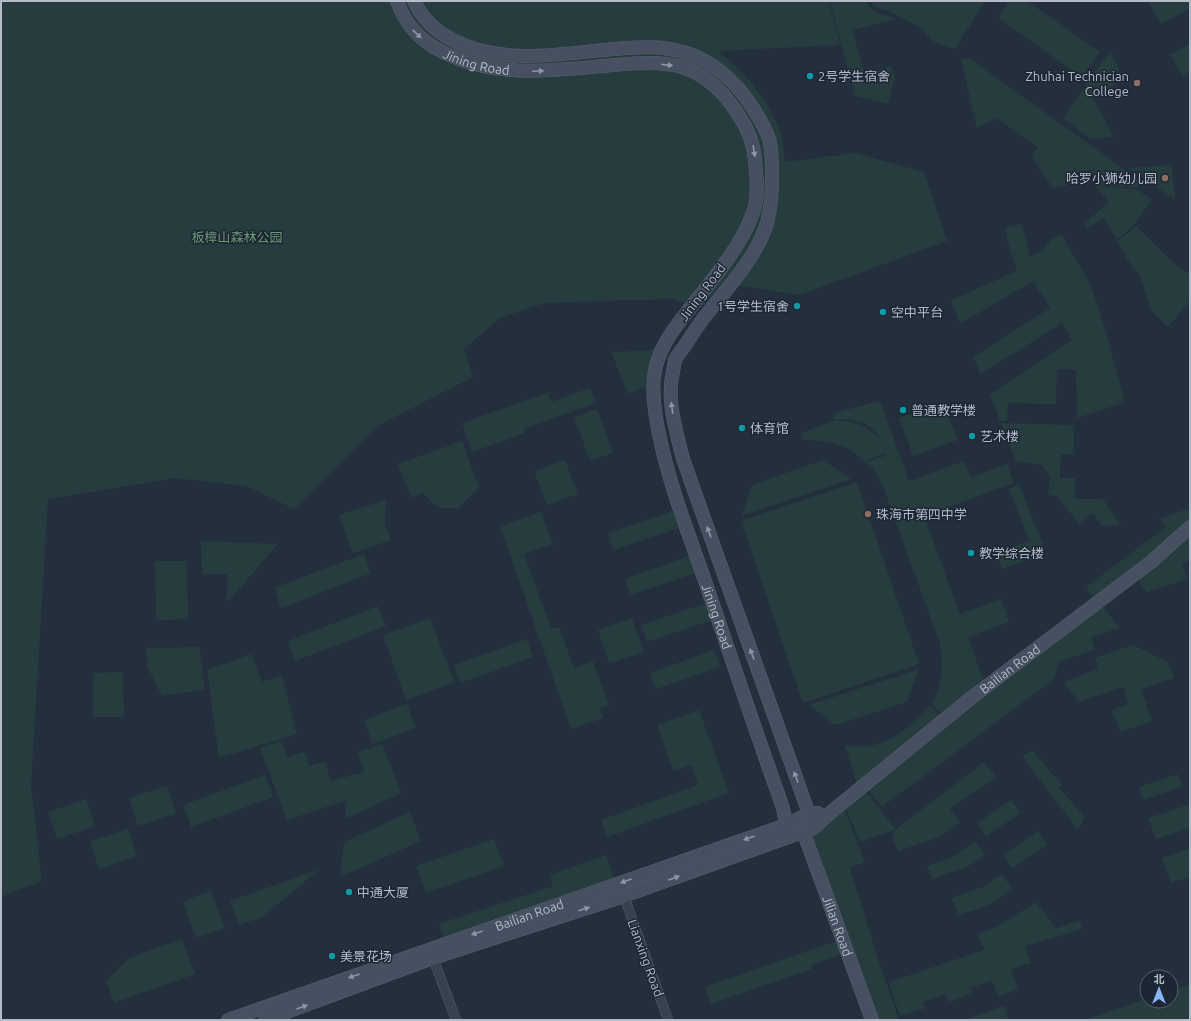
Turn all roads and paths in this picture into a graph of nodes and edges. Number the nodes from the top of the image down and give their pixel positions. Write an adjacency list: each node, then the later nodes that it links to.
1 (397, 1): 6 (main road, Jining Road, one-way to 6)
2 (414, 1): 4 (main road, Jining Road, one-way to 2)
3 (1190, 527): 5 (main road, Bailian Road)
4 (810, 813): 5 (main road, Bailian Road); 6 (main road, Bailian Road); 7 (main road)
5 (830, 813): 7 (main road, Bailian Road)
6 (786, 825): 7 (main road); 10 (main road, Bailian Road, one-way to 10)
7 (809, 829): 8 (main road, Bailian Road, one-way to 7); 14 (main road, Jilian Road)
8 (624, 896): 9 (main road, Bailian Road, one-way to 8); 13 (street, Lianxing Road)
9 (434, 958): 11 (main road, Bailian Road, one-way to 9); 12 (street)
10 (228, 1020)
11 (265, 1020)
12 (456, 1020)
13 (668, 1020)
14 (872, 1020)

